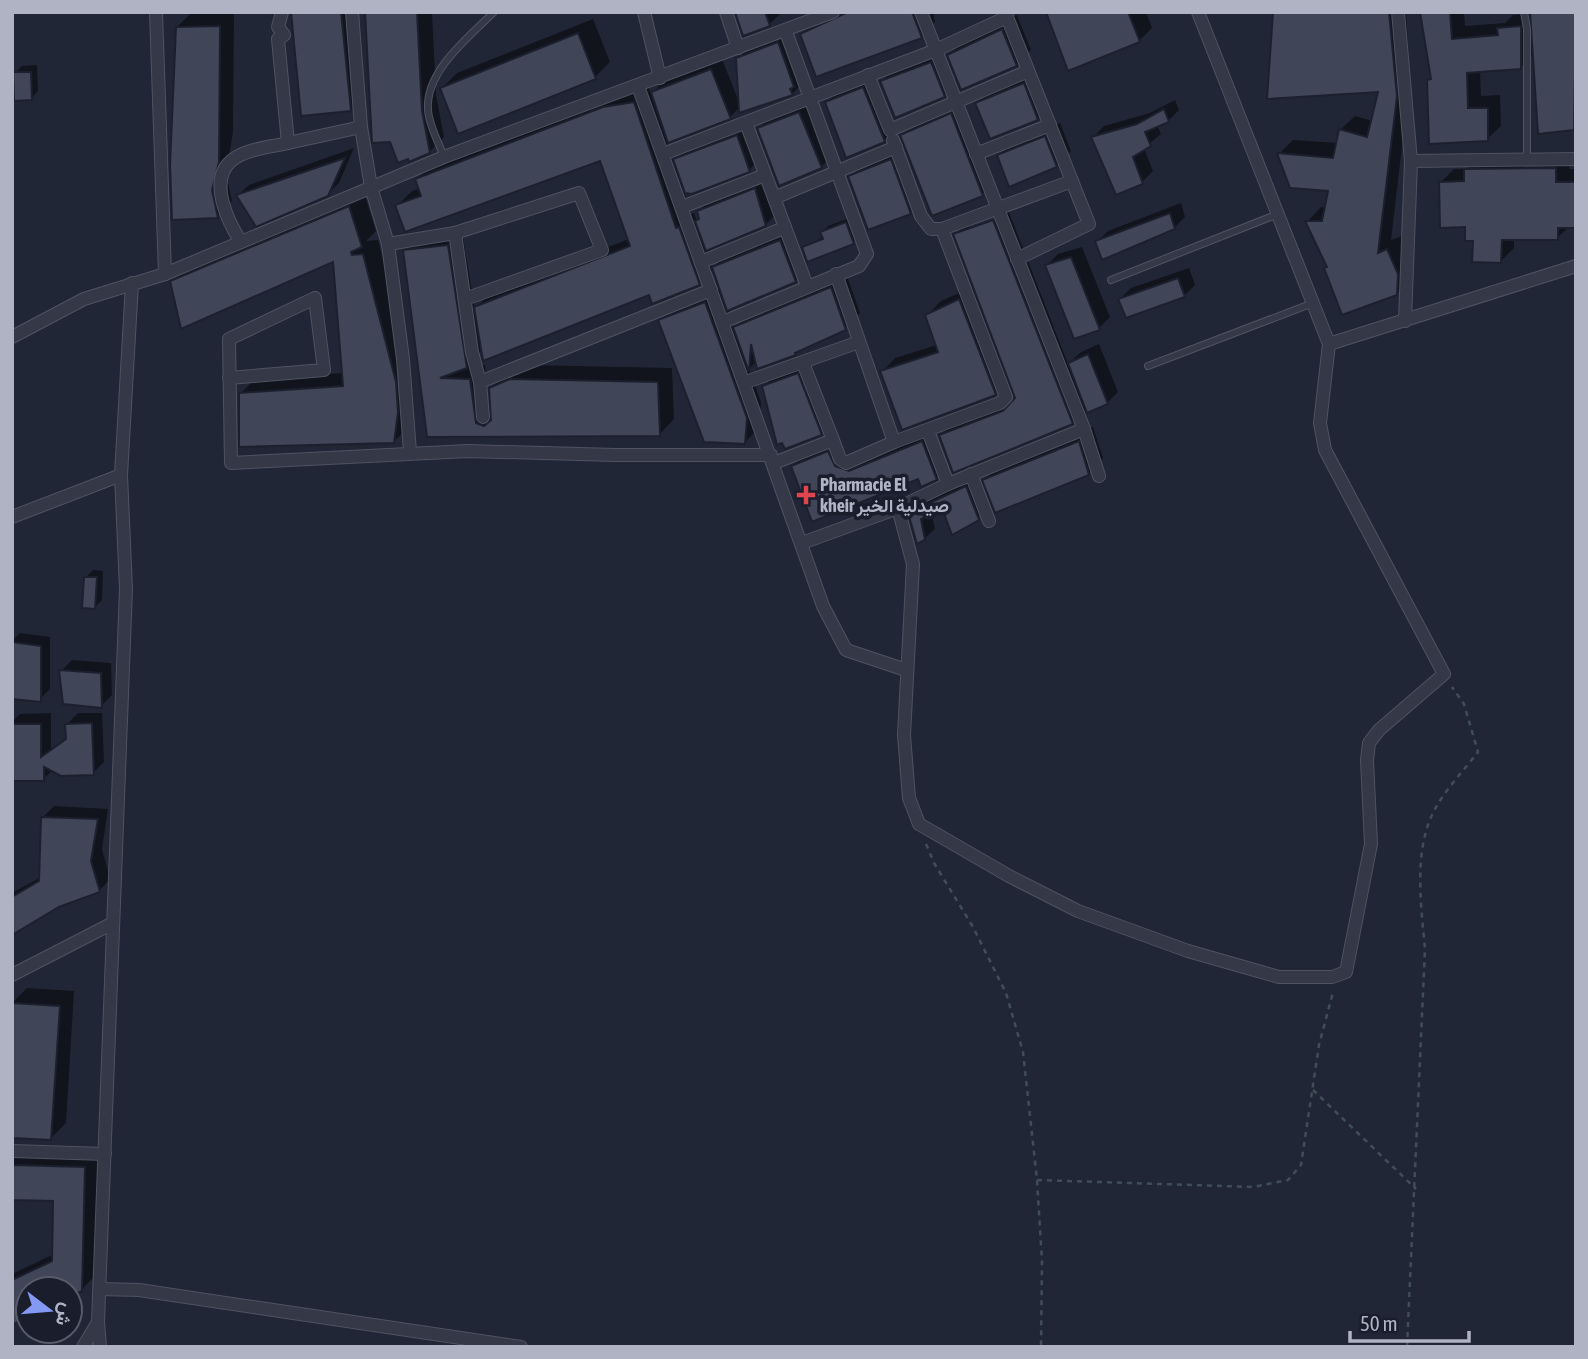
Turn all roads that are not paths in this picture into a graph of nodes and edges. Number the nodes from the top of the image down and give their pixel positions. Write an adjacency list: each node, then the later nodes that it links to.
1 (156, 12): 50 (street)
2 (282, 12): 26 (street)
3 (352, 12): 24 (street)
4 (494, 12): 30 (lane)
5 (644, 12): 18 (street)
6 (726, 12): 14 (street)
7 (920, 12): 15 (street)
8 (1198, 12): 41 (street)
9 (1398, 12): 33 (street)
10 (1524, 12): 32 (lane)
11 (829, 13): 13 (street)
12 (1006, 15): 15 (street); 16 (street)
13 (786, 32): 14 (street); 20 (street)
14 (738, 48): 18 (street)
15 (936, 50): 17 (street); 21 (street)
16 (1026, 72): 21 (street); 23 (street)
17 (868, 75): 20 (street); 25 (street)
18 (660, 78): 19 (street)
19 (638, 86): 28 (street); 30 (street)
20 (810, 97): 22 (street); 34 (street)
21 (956, 103): 25 (street); 29 (street)
22 (746, 122): 28 (street); 35 (street)
23 (1050, 125): 29 (street); 36 (street)
24 (361, 127): 26 (street); 37 (street)
25 (890, 130): 27 (street)
26 (288, 143): 45 (street)
27 (895, 147): 34 (street); 43 (street)
28 (663, 154): 39 (street)
29 (976, 154): 40 (street)
30 (444, 157): 37 (street)
31 (1576, 159): 32 (street)
32 (1527, 160): 33 (street)
33 (1410, 161): 58 (street)
34 (837, 171): 38 (street); 51 (street)
35 (765, 175): 38 (street); 39 (street)
36 (1072, 181): 40 (street); 47 (street)
37 (372, 187): 45 (street); 46 (street)
38 (774, 198): 42 (street)
39 (681, 207): 48 (street)
40 (997, 209): 43 (street); 47 (street)
41 (1278, 214): 52 (lane); 57 (street)
42 (784, 228): 48 (street); 54 (street)
43 (942, 229): 70 (street)
44 (456, 233): 46 (street); 56 (street); 56 (street)
45 (241, 242): 50 (street)
46 (388, 244): 73 (street)
47 (1017, 259): 69 (street)
48 (701, 262): 55 (street)
49 (1576, 266): 58 (street)
50 (164, 274): 53 (street)
51 (836, 274): 54 (street); 61 (street)
52 (1111, 280)
53 (132, 284): 60 (street); 76 (street)
54 (807, 286): 59 (street)
55 (711, 290): 59 (street); 66 (street)
56 (465, 299): 66 (street)
57 (1313, 303): 62 (street); 64 (lane)
58 (1405, 321): 62 (street)
59 (723, 322): 67 (street)
60 (12, 337)
61 (859, 342): 63 (street); 72 (street)
62 (1329, 344): 83 (street)
63 (803, 363): 67 (street); 71 (street)
64 (1148, 366)
65 (229, 378): 65 (street); 73 (street)
66 (480, 382): 68 (street)
67 (746, 382): 74 (street)
68 (483, 417)
69 (1084, 429): 75 (street); 77 (street)
70 (928, 431): 72 (street); 78 (street)
71 (833, 440): 72 (street); 74 (street)
72 (894, 442)
73 (410, 452): 74 (street)
74 (773, 459): 82 (street)
75 (971, 474): 78 (street); 81 (street)
76 (121, 475): 80 (street); 84 (street)
77 (1099, 476)
78 (948, 484): 79 (street)
79 (898, 508): 82 (street); 83 (street)
80 (12, 517)
81 (989, 521)
82 (802, 543): 83 (street)
83 (906, 670)
84 (113, 923): 85 (street); 87 (street)
85 (12, 975)
86 (12, 1151): 87 (street)
87 (105, 1154): 88 (street)
88 (100, 1289): 89 (street); 92 (street)
89 (98, 1322): 90 (street); 91 (street)
90 (83, 1347)
91 (100, 1347)
92 (521, 1347)

